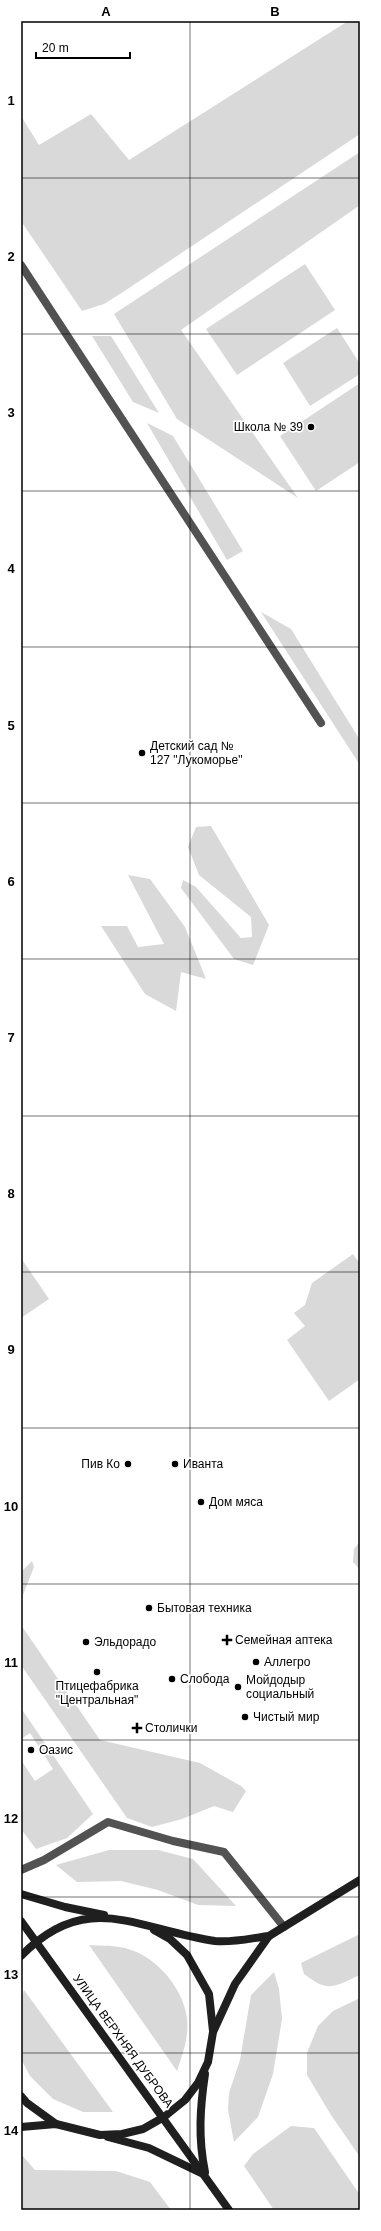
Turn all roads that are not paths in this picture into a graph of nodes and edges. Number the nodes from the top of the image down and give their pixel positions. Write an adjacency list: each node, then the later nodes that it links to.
1 (21, 265): 2 (street)
2 (321, 724)
3 (21, 1870): 9 (street)
4 (360, 1880): 9 (street)
5 (21, 1894): 6 (street)
6 (116, 1918): 8 (street); 11 (street)
7 (21, 1921): 11 (street, УЛИЦА ВЕРХНЯЯ ДУБРОВА)
8 (146, 1925): 10 (street); 13 (street)
9 (284, 1927): 10 (street)
10 (269, 1936): 13 (street)
11 (36, 1941): 12 (street); 16 (street, УЛИЦА ВЕРХНЯЯ ДУБРОВА)
12 (21, 1956)
13 (213, 2032): 14 (street, УЛИЦА ВЕРХНЯЯ ДУБРОВА)
14 (208, 2062): 16 (street); 20 (street, УЛИЦА ВЕРХНЯЯ ДУБРОВА)
15 (21, 2096): 17 (street)
16 (164, 2117): 19 (street); 20 (street, УЛИЦА ВЕРХНЯЯ ДУБРОВА)
17 (56, 2124): 18 (street); 19 (street)
18 (21, 2127)
19 (100, 2135): 20 (street)
20 (205, 2174): 21 (street, УЛИЦА ВЕРХНЯЯ ДУБРОВА)
21 (229, 2210)

